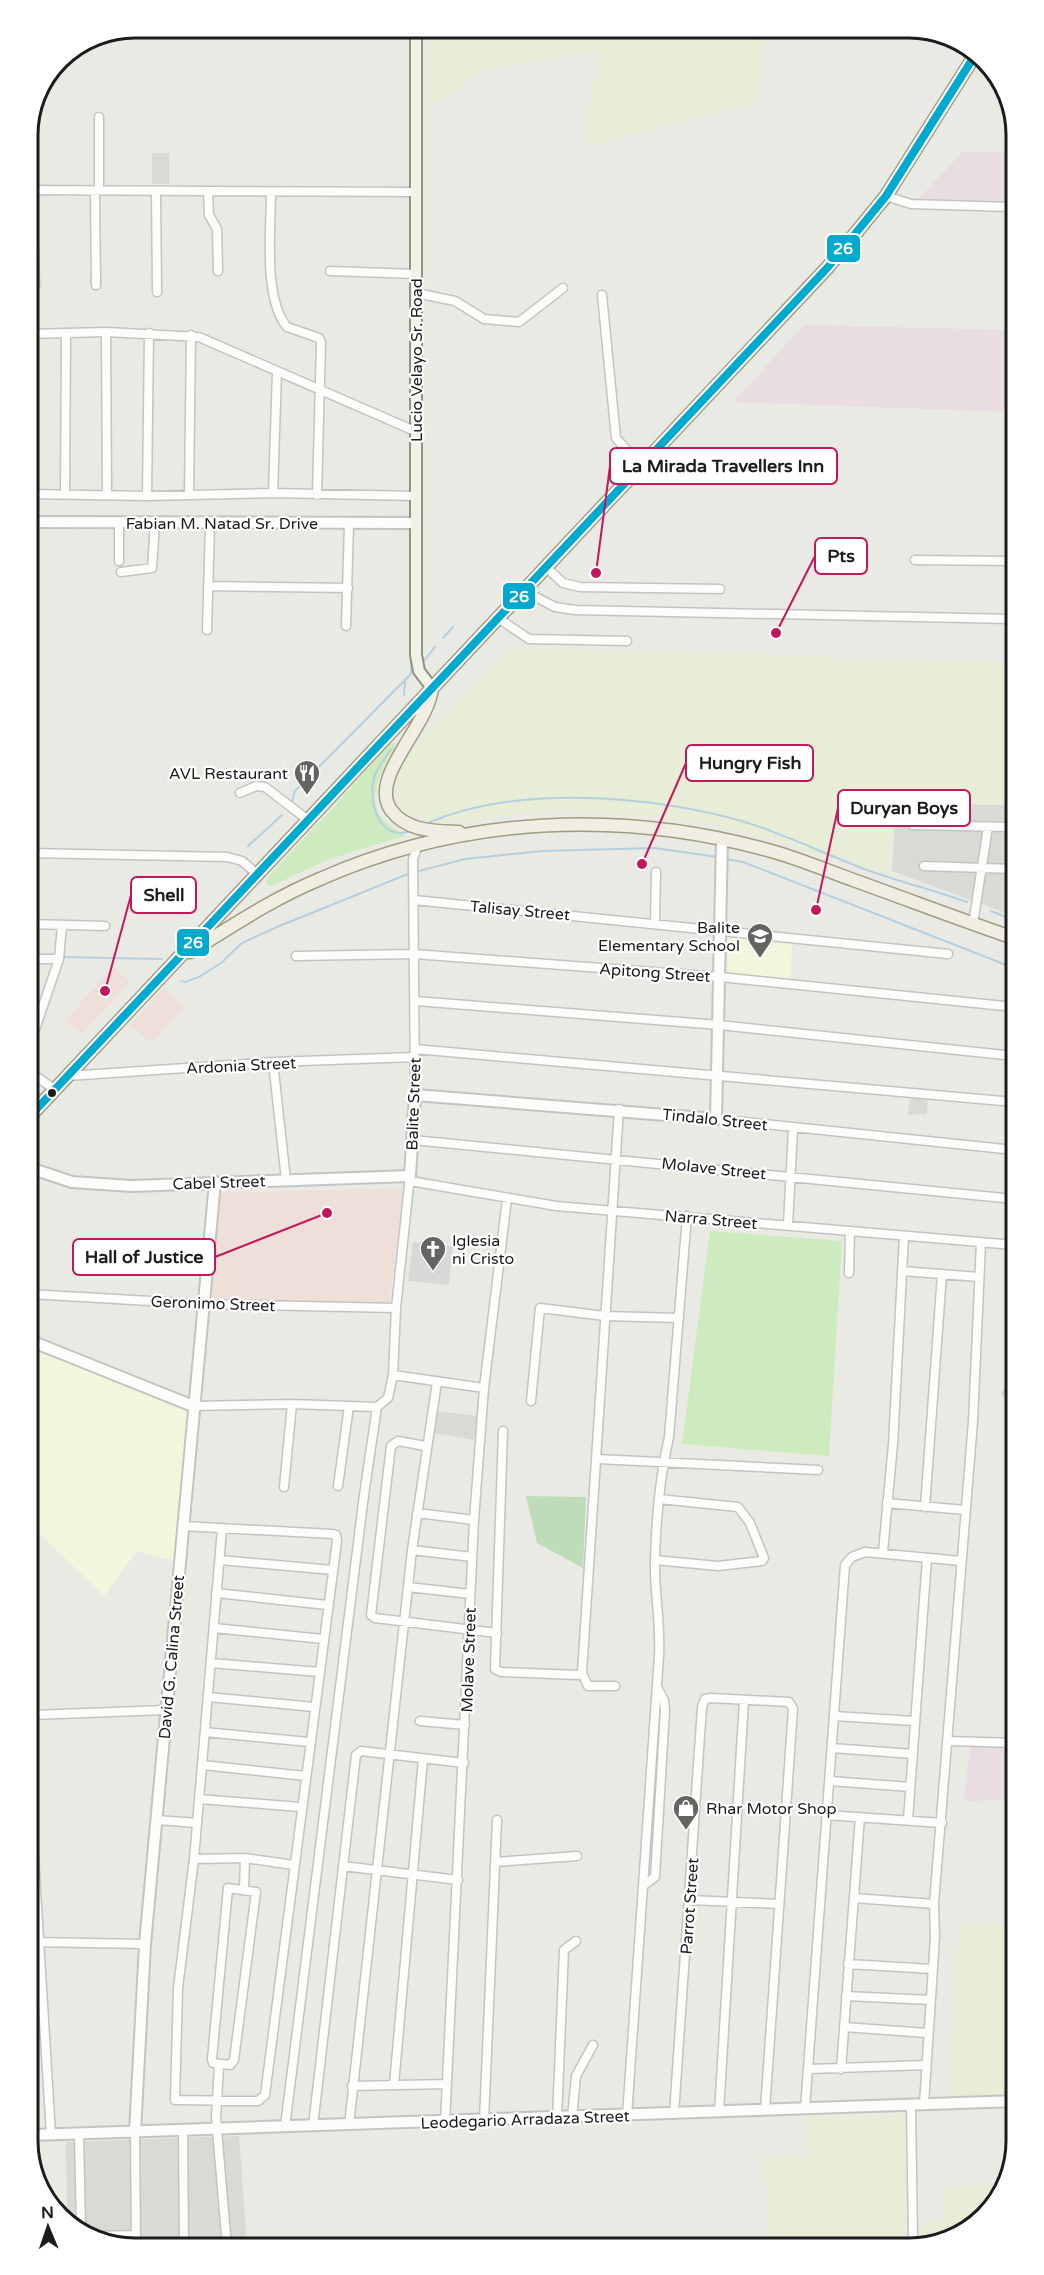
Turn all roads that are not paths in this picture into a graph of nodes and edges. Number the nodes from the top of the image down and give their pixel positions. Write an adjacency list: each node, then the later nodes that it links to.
1 (416, 38): 9 (main road, Lucio Velayo Sr. Road)
2 (972, 61): 10 (main road)
3 (99, 117): 5 (street)
4 (38, 190): 5 (street)
5 (97, 191): 6 (street); 15 (street)
6 (156, 191): 7 (street); 17 (street)
7 (208, 191): 8 (street); 12 (street)
8 (271, 192): 9 (street); 26 (street)
9 (415, 192): 14 (main road, Lucio Velayo Sr. Road)
10 (886, 196): 11 (street); 28 (main road)
11 (1006, 207)
12 (218, 271)
13 (330, 271): 14 (street)
14 (416, 274): 18 (main road, Lucio Velayo Sr. Road)
15 (96, 285)
16 (563, 288): 18 (street)
17 (157, 292)
18 (416, 293): 27 (main road, Lucio Velayo Sr. Road)
19 (602, 295): 28 (street)
20 (106, 332): 21 (street); 23 (street); 32 (street)
21 (149, 333): 24 (street); 35 (street)
22 (38, 334): 23 (street)
23 (66, 334): 29 (street)
24 (190, 335): 25 (street); 33 (street)
25 (277, 371): 26 (street); 30 (street)
26 (319, 389): 27 (street); 34 (street)
27 (417, 432): 36 (main road, Lucio Velayo Sr. Road)
28 (641, 466): 46 (main road)
29 (65, 493): 31 (street); 32 (street)
30 (273, 493): 33 (street); 34 (street)
31 (38, 494)
32 (107, 494): 35 (street)
33 (189, 495): 35 (street)
34 (317, 495): 36 (street)
35 (147, 496)
36 (416, 496): 40 (main road, Lucio Velayo Sr. Road)
37 (38, 522): 38 (street, Fabian M. Natad Sr. Drive)
38 (119, 522): 39 (street, Fabian M. Natad Sr. Drive); 44 (street)
39 (155, 523): 41 (street, Fabian M. Natad Sr. Drive); 47 (street)
40 (416, 523): 42 (street, Fabian M. Natad Sr. Drive); 57 (main road, Lucio Velayo Sr. Road)
41 (210, 524): 42 (street, Fabian M. Natad Sr. Drive); 48 (street)
42 (349, 524): 49 (street)
43 (915, 560): 45 (street)
44 (119, 561)
45 (1006, 561)
46 (546, 567): 50 (street); 51 (main road)
47 (121, 572)
48 (208, 586): 49 (street); 55 (street)
49 (348, 588): 54 (street)
50 (720, 589)
51 (524, 591): 52 (main road); 53 (street)
52 (498, 618): 56 (street); 57 (main road)
53 (1006, 618)
54 (346, 626)
55 (207, 630)
56 (627, 641)
57 (432, 688): 59 (main road); 63 (main road)
58 (240, 793): 59 (street)
59 (308, 820): 71 (main road)
60 (913, 825): 61 (street)
61 (988, 827): 62 (street); 68 (street)
62 (1006, 827)
63 (481, 832): 64 (main road); 65 (main road)
64 (722, 839): 75 (main road); 78 (street)
65 (417, 847): 72 (street, Balite Street); 85 (main road)
66 (38, 853): 71 (street)
67 (924, 866): 68 (street)
68 (984, 866): 69 (street); 75 (street)
69 (1006, 868)
70 (656, 872): 73 (street)
71 (257, 874): 85 (main road)
72 (414, 900): 73 (street, Talisay Street); 80 (street, Balite Street)
73 (655, 923): 78 (street, Talisay Street)
74 (38, 924): 76 (street)
75 (973, 924): 79 (main road)
76 (62, 925): 77 (street); 84 (street)
77 (105, 926)
78 (721, 930): 81 (street, Talisay Street); 86 (street)
79 (1006, 935)
80 (414, 954): 82 (street, Apitong Street); 86 (street, Apitong Street); 87 (street, Balite Street)
81 (948, 954)
82 (296, 956)
83 (38, 959): 84 (street)
84 (59, 959): 89 (street)
85 (176, 960): 94 (main road)
86 (720, 977): 88 (street, Apitong Street); 90 (street)
87 (416, 1001): 90 (street); 91 (street, Balite Street)
88 (1006, 1006)
89 (38, 1021)
90 (718, 1025): 92 (street); 95 (street)
91 (415, 1053): 93 (street, Ardonia Street); 95 (street, Ardonia Street); 98 (street, Balite Street)
92 (1006, 1055)
93 (273, 1062): 94 (street, Ardonia Street); 110 (street)
94 (67, 1076): 97 (main road)
95 (717, 1076): 99 (street, Ardonia Street); 102 (street)
96 (38, 1078): 97 (street)
97 (54, 1089): 100 (main road)
98 (415, 1095): 101 (street, Tindalo Street); 104 (street, Balite Street)
99 (1006, 1101)
100 (38, 1107)
101 (619, 1109): 102 (street, Tindalo Street); 106 (street)
102 (716, 1119): 103 (street, Tindalo Street)
103 (793, 1128): 105 (street, Tindalo Street); 108 (street)
104 (413, 1140): 106 (street, Molave Street); 109 (street, Balite Street)
105 (1006, 1149)
106 (616, 1158): 108 (street, Molave Street); 114 (street)
107 (38, 1171): 111 (street, Cabel Street)
108 (791, 1175): 112 (street, Molave Street); 116 (street)
109 (410, 1179): 110 (street, Cabel Street); 113 (street, Narra Street); 127 (street, Balite Street)
110 (286, 1180): 111 (street, Cabel Street)
111 (215, 1182): 126 (street, David G. Calina Street)
112 (1006, 1198)
113 (507, 1199): 114 (street, Narra Street); 133 (street, Molave Street)
114 (613, 1211): 115 (street, Narra Street); 128 (street)
115 (687, 1216): 116 (street, Narra Street); 129 (street)
116 (788, 1225): 117 (street, Narra Street)
117 (850, 1231): 118 (street, Narra Street); 122 (street)
118 (904, 1236): 119 (street, Narra Street); 121 (street)
119 (981, 1243): 120 (street, Narra Street); 124 (street)
120 (1006, 1245)
121 (902, 1271): 123 (street); 147 (street)
122 (849, 1273)
123 (942, 1274): 124 (street); 148 (street)
124 (979, 1277): 149 (street)
125 (38, 1294): 126 (street, Geronimo Street)
126 (202, 1304): 127 (street, Geronimo Street); 136 (street, David G. Calina Street)
127 (396, 1308): 131 (street, Balite Street)
128 (605, 1316): 129 (street); 134 (street); 141 (street)
129 (679, 1318): 142 (street)
130 (38, 1344): 136 (street)
131 (393, 1375): 132 (street); 138 (street, Balite Street)
132 (437, 1382): 133 (street); 140 (street)
133 (484, 1388): 151 (street, Molave Street)
134 (531, 1401)
135 (292, 1404): 136 (street); 137 (street); 145 (street)
136 (193, 1406): 152 (street, David G. Calina Street)
137 (349, 1406): 138 (street); 144 (street)
138 (377, 1407): 262 (street)
139 (503, 1431): 169 (street)
140 (425, 1446): 150 (street); 166 (street)
141 (597, 1459): 142 (street); 173 (street)
142 (663, 1463): 143 (street); 146 (street)
143 (818, 1470)
144 (338, 1486)
145 (284, 1487)
146 (659, 1499): 159 (street); 159 (street)
147 (887, 1503): 148 (street); 155 (street)
148 (925, 1507): 149 (street)
149 (965, 1510): 160 (street)
150 (417, 1513): 151 (street); 154 (street)
151 (474, 1520): 156 (street, Molave Street)
152 (183, 1526): 153 (street); 181 (street, David G. Calina Street)
153 (222, 1529): 158 (street); 161 (street)
154 (412, 1550): 156 (street); 162 (street)
155 (883, 1552): 157 (street); 183 (street)
156 (472, 1557): 164 (street, Molave Street)
157 (927, 1558): 160 (street); 185 (street)
158 (219, 1560): 161 (street); 163 (street)
159 (655, 1560): 175 (street)
160 (961, 1562): 188 (street)
161 (333, 1570): 165 (street)
162 (408, 1587): 164 (street); 166 (street)
163 (216, 1593): 165 (street); 167 (street)
164 (470, 1594): 168 (street, Molave Street)
165 (327, 1605): 170 (street)
166 (404, 1622): 168 (street); 192 (street)
167 (213, 1628): 170 (street); 171 (street)
168 (469, 1631): 169 (street); 186 (street, Molave Street)
169 (497, 1633): 173 (street)
170 (323, 1639): 172 (street)
171 (211, 1663): 172 (street); 176 (street)
172 (319, 1672): 180 (street)
173 (582, 1673): 174 (street)
174 (615, 1686)
175 (656, 1687): 177 (street); 179 (street)
176 (208, 1697): 180 (street); 187 (street)
177 (662, 1698): 179 (street); 209 (street)
178 (744, 1700): 225 (street, Parrot Street); 226 (street); 227 (street)
179 (655, 1704): 201 (street)
180 (314, 1707): 189 (street)
181 (166, 1710): 182 (street); 207 (street, David G. Calina Street)
182 (38, 1715)
183 (834, 1716): 185 (street); 191 (street)
184 (420, 1721): 186 (street)
185 (914, 1722): 193 (street)
186 (465, 1725): 195 (street, Molave Street)
187 (205, 1732): 189 (street); 196 (street)
188 (949, 1741): 190 (street); 208 (street)
189 (309, 1742): 197 (street)
190 (1006, 1743)
191 (832, 1748): 193 (street); 198 (street)
192 (389, 1754): 194 (street); 218 (street); 219 (street)
193 (913, 1754): 199 (street)
194 (423, 1759): 195 (street); 220 (street)
195 (464, 1763): 221 (street, Molave Street)
196 (202, 1765): 197 (street); 200 (street)
197 (305, 1776): 202 (street)
198 (830, 1781): 199 (street); 203 (street)
199 (910, 1787): 206 (street)
200 (199, 1799): 202 (street); 210 (street)
201 (648, 1803): 209 (street); 211 (street)
202 (300, 1807): 217 (street)
203 (826, 1815): 204 (street); 242 (street)
204 (860, 1817): 206 (street); 224 (street)
205 (497, 1820): 216 (street)
206 (909, 1821): 208 (street)
207 (157, 1823): 210 (street); 231 (street, David G. Calina Street)
208 (942, 1823): 228 (street)
209 (660, 1824): 215 (street)
210 (197, 1826): 214 (street)
211 (645, 1851): 215 (street); 222 (street)
212 (577, 1856): 216 (street)
213 (245, 1858): 214 (street); 217 (street); 223 (street)
214 (194, 1859): 247 (street)
215 (657, 1860): 222 (street)
216 (495, 1862): 258 (street)
217 (293, 1865): 247 (street)
218 (343, 1866): 219 (street); 261 (street)
219 (377, 1871): 220 (street); 246 (street)
220 (415, 1875): 221 (street); 245 (street)
221 (458, 1880): 244 (street, Molave Street)
222 (644, 1885): 255 (street)
223 (244, 1889): 241 (street); 241 (street)
224 (854, 1899): 228 (street); 232 (street)
225 (689, 1900): 226 (street); 254 (street, Parrot Street)
226 (733, 1902): 227 (street); 253 (street)
227 (779, 1904): 252 (street)
228 (934, 1904): 234 (street)
229 (576, 1941): 256 (street)
230 (38, 1943): 231 (street)
231 (145, 1944): 265 (street, David G. Calina Street)
232 (848, 1964): 234 (street); 235 (street)
233 (38, 1969): 268 (street)
234 (932, 1969): 236 (street)
235 (846, 1996): 236 (street); 237 (street)
236 (931, 2000): 238 (street)
237 (844, 2027): 238 (street); 243 (street)
238 (927, 2033): 240 (street)
239 (593, 2045): 257 (street)
240 (926, 2065): 243 (street); 250 (street)
241 (219, 2066): 247 (street)
242 (809, 2069): 243 (street); 251 (street)
243 (841, 2069)
244 (447, 2084): 245 (street); 259 (street, Molave Street)
245 (394, 2085): 246 (street)
246 (352, 2086): 260 (street)
247 (216, 2101): 263 (street)
248 (1006, 2101): 250 (street, Leodegario Arradaza Street)
249 (911, 2104): 250 (street, Leodegario Arradaza Street); 251 (street, Leodegario Arradaza Street); 274 (street)
250 (924, 2104)
251 (805, 2109): 252 (street, Leodegario Arradaza Street)
252 (765, 2110): 253 (street, Leodegario Arradaza Street)
253 (719, 2112): 254 (street, Leodegario Arradaza Street)
254 (674, 2114): 255 (street, Leodegario Arradaza Street)
255 (627, 2116): 257 (street, Leodegario Arradaza Street)
256 (557, 2118): 257 (street, Leodegario Arradaza Street); 258 (street, Leodegario Arradaza Street)
257 (572, 2118)
258 (484, 2121): 259 (street, Leodegario Arradaza Street)
259 (445, 2123): 260 (street, Leodegario Arradaza Street)
260 (349, 2125): 261 (street, Leodegario Arradaza Street)
261 (313, 2126): 262 (street, Leodegario Arradaza Street)
262 (285, 2127): 263 (street, Leodegario Arradaza Street)
263 (218, 2128): 264 (street, Leodegario Arradaza Street); 273 (street)
264 (183, 2130): 265 (street, Leodegario Arradaza Street); 272 (street)
265 (135, 2132): 266 (street, Leodegario Arradaza Street); 270 (street)
266 (79, 2134): 268 (street, Leodegario Arradaza Street); 269 (street)
267 (38, 2135): 268 (street, Leodegario Arradaza Street)
268 (51, 2135)
269 (81, 2221)
270 (136, 2235): 271 (street)
271 (114, 2236)
272 (184, 2237)
273 (226, 2237)
274 (913, 2238)

